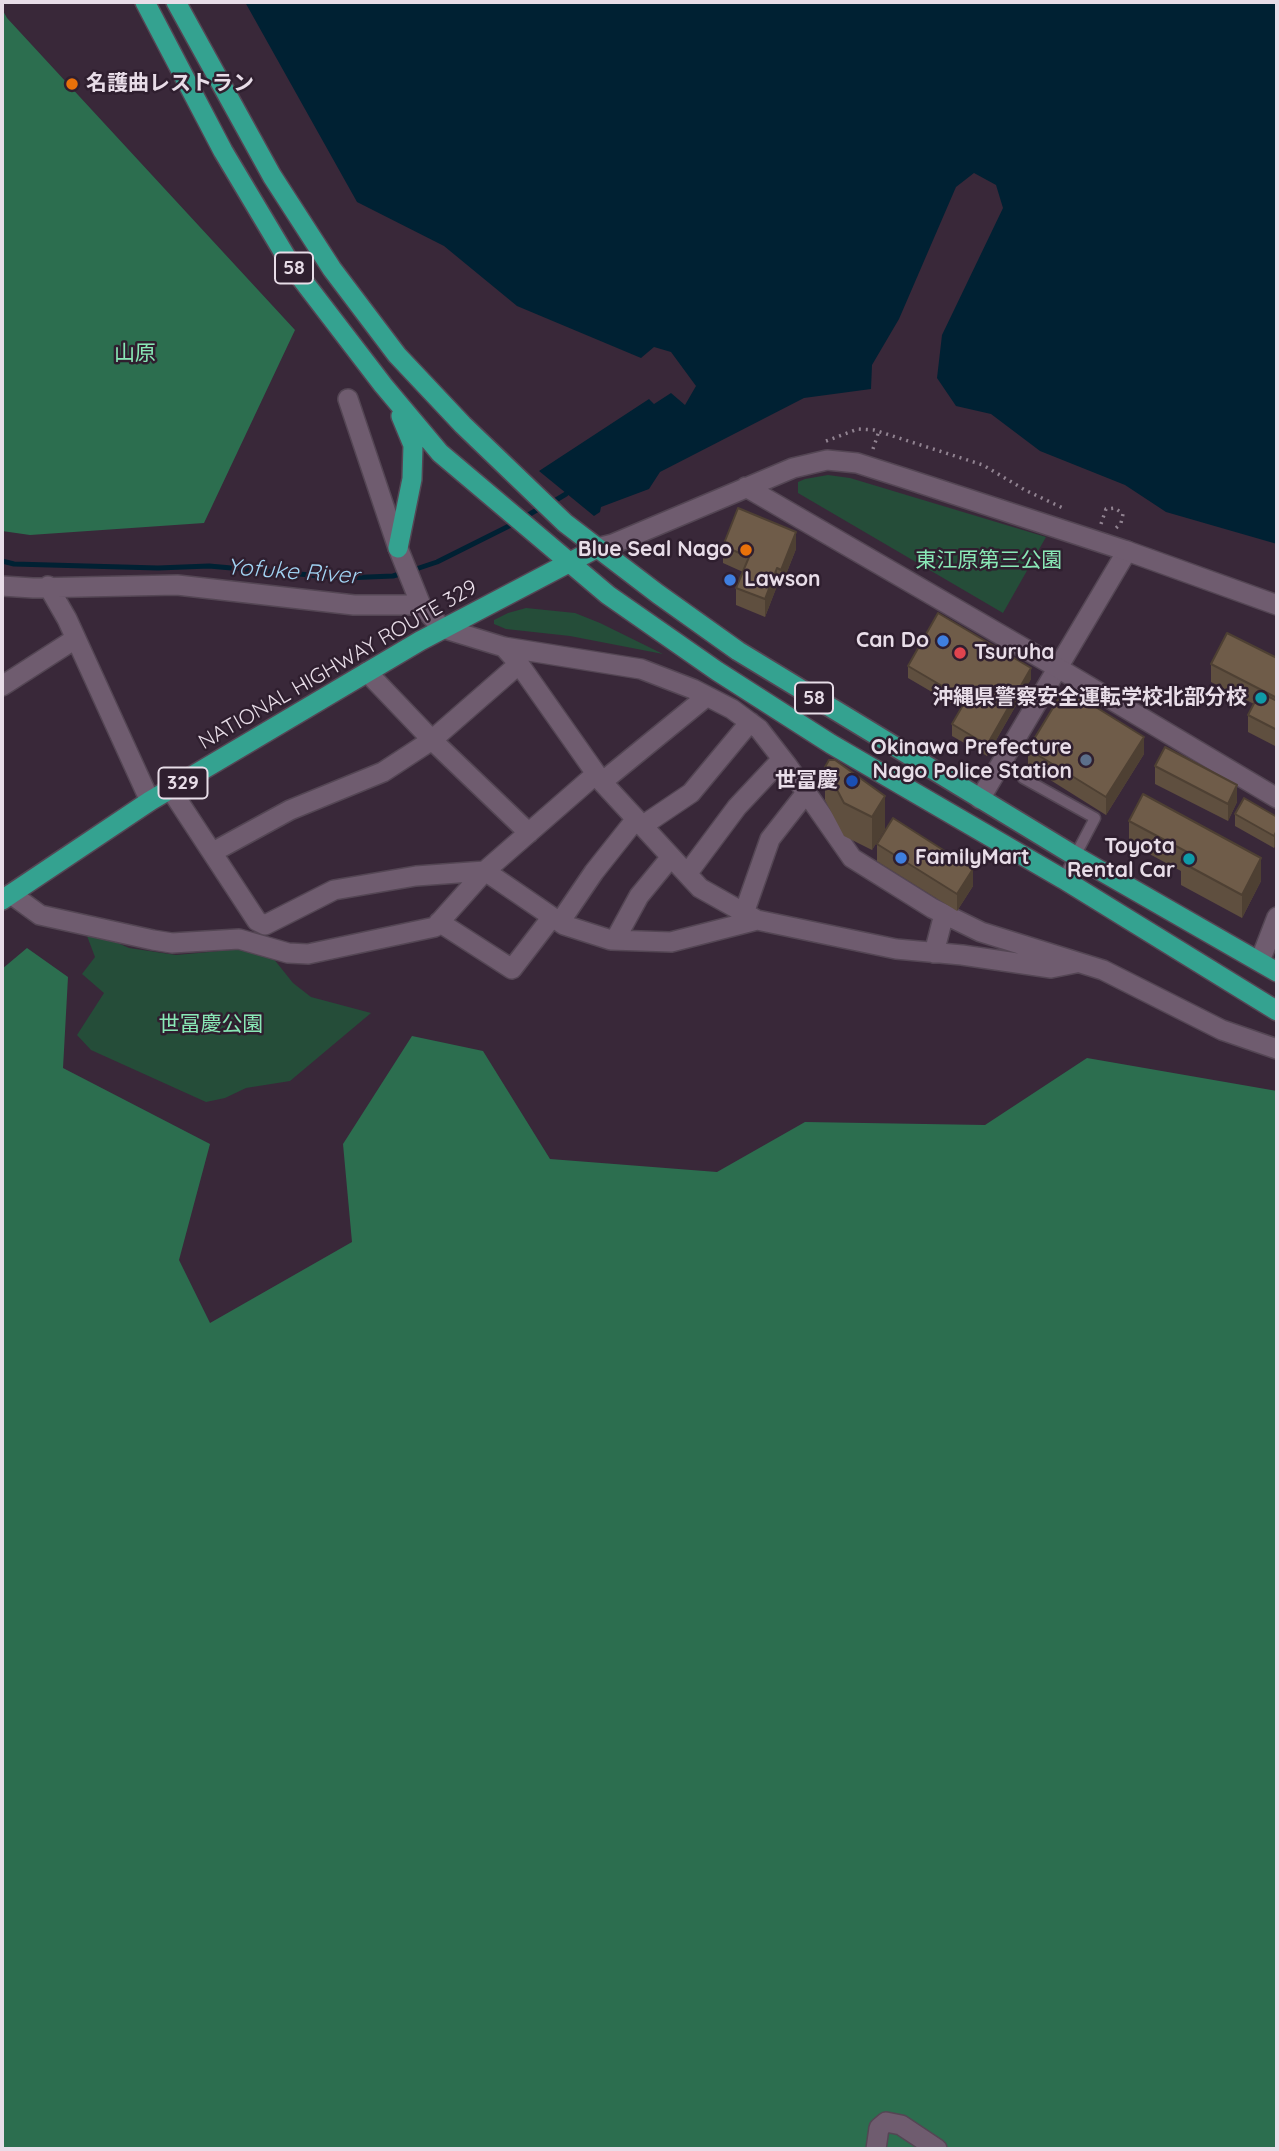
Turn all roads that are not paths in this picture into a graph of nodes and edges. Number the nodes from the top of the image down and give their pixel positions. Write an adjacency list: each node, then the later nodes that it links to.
1 (145, 2): 3 (highway, 58)
2 (176, 2): 8 (highway, 58)
3 (383, 385): 7 (highway); 9 (highway, 58)
4 (348, 399): 7 (street)
5 (746, 487): 6 (street); 8 (street); 18 (street)
6 (1126, 543): 13 (street); 18 (street)
7 (398, 548): 12 (street)
8 (597, 548): 9 (highway, NATIONAL HIGHWAY ROUTE 329 / 329); 30 (highway, 58)
9 (567, 562): 14 (highway, NATIONAL HIGHWAY ROUTE 329 / 329); 40 (highway, 58)
10 (2, 586): 11 (street)
11 (48, 586): 12 (street); 15 (street)
12 (421, 605): 14 (street)
13 (1277, 605)
14 (442, 628): 16 (street); 19 (highway, NATIONAL HIGHWAY ROUTE 329 / 329)
15 (75, 639): 20 (street); 31 (street)
16 (504, 647): 17 (street); 21 (street)
17 (519, 664): 23 (street); 25 (street)
18 (1058, 668): 29 (street); 30 (street)
19 (367, 672): 23 (street); 27 (highway, NATIONAL HIGHWAY ROUTE 329 / 329)
20 (2, 686)
21 (706, 697): 22 (street); 25 (street)
22 (750, 722): 24 (street); 32 (street)
23 (432, 740): 33 (street); 34 (street)
24 (782, 759): 28 (street); 39 (street)
25 (599, 778): 32 (street); 33 (street)
26 (1023, 778): 35 (lane)
27 (171, 790): 31 (highway, NATIONAL HIGHWAY ROUTE 329 / 329); 34 (street)
28 (806, 793): 43 (street); 44 (street)
29 (1277, 798)
30 (980, 799): 35 (highway, 58)
31 (150, 801): 41 (highway, NATIONAL HIGHWAY ROUTE 329 / 329)
32 (639, 822): 36 (street); 46 (street)
33 (529, 832): 37 (street)
34 (213, 852): 38 (street)
35 (1074, 856): 40 (lane); 50 (highway, 58)
36 (671, 857): 39 (street); 48 (street)
37 (485, 871): 38 (street); 42 (street); 46 (street)
38 (455, 873): 42 (street)
39 (687, 874): 44 (street)
40 (1063, 879): 53 (highway, 58)
41 (7, 897): 47 (street)
42 (460, 899): 47 (street)
43 (944, 914): 49 (street); 51 (street)
44 (750, 916): 48 (street); 49 (street)
45 (1277, 918): 50 (street)
46 (556, 919): 47 (street); 48 (street)
47 (439, 922)
48 (615, 940)
49 (934, 953): 51 (street)
50 (1260, 961): 52 (highway, 58)
51 (1080, 962): 54 (street)
52 (1277, 972)
53 (1277, 1011)
54 (1277, 1049)
55 (876, 2149): 56 (street)
56 (937, 2149)

